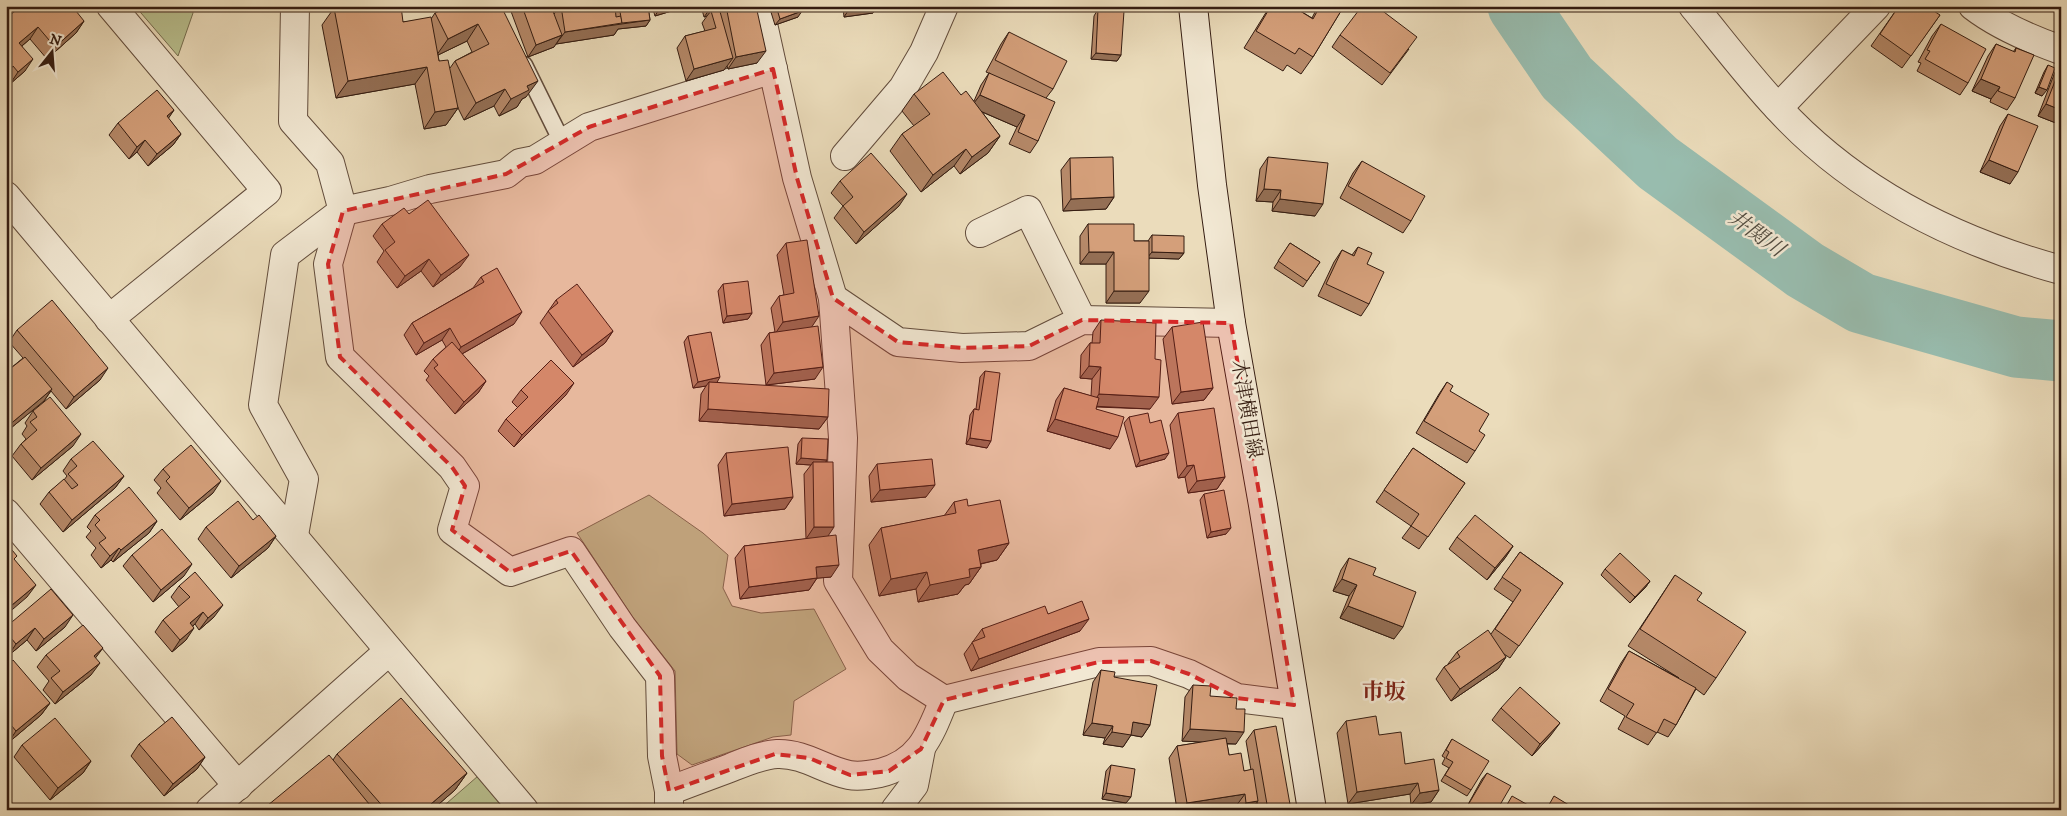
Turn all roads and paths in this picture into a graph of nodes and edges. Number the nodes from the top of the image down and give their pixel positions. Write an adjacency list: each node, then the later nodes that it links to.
1 (111, 6): 20 (street)
2 (295, 6): 16 (street)
3 (759, 6): 11 (street)
4 (944, 6): 14 (street)
5 (1193, 6): 22 (street, 木津横田線)
6 (1693, 6): 12 (street)
7 (1876, 6): 12 (street)
8 (1973, 6): 10 (street)
9 (517, 49): 13 (lane)
10 (2061, 50)
11 (773, 69): 13 (street); 19 (street)
12 (1778, 108): 18 (street)
13 (563, 144): 16 (street)
14 (845, 156)
15 (6, 196): 20 (street)
16 (344, 211): 24 (street); 30 (street)
17 (980, 233): 21 (street)
18 (2061, 270)
19 (833, 298): 21 (street); 26 (street)
20 (109, 319): 24 (street)
21 (1082, 320): 22 (street)
22 (1231, 322): 27 (street, 木津横田線)
23 (6, 513): 29 (street)
24 (294, 536): 25 (street)
25 (389, 651): 29 (street); 32 (street)
26 (944, 700): 27 (street); 28 (street)
27 (1294, 705): 34 (street, 木津横田線)
28 (921, 749): 30 (street); 33 (street)
29 (238, 786): 31 (street)
30 (669, 800)
31 (210, 810)
32 (524, 810)
33 (895, 810)
34 (1312, 810)

